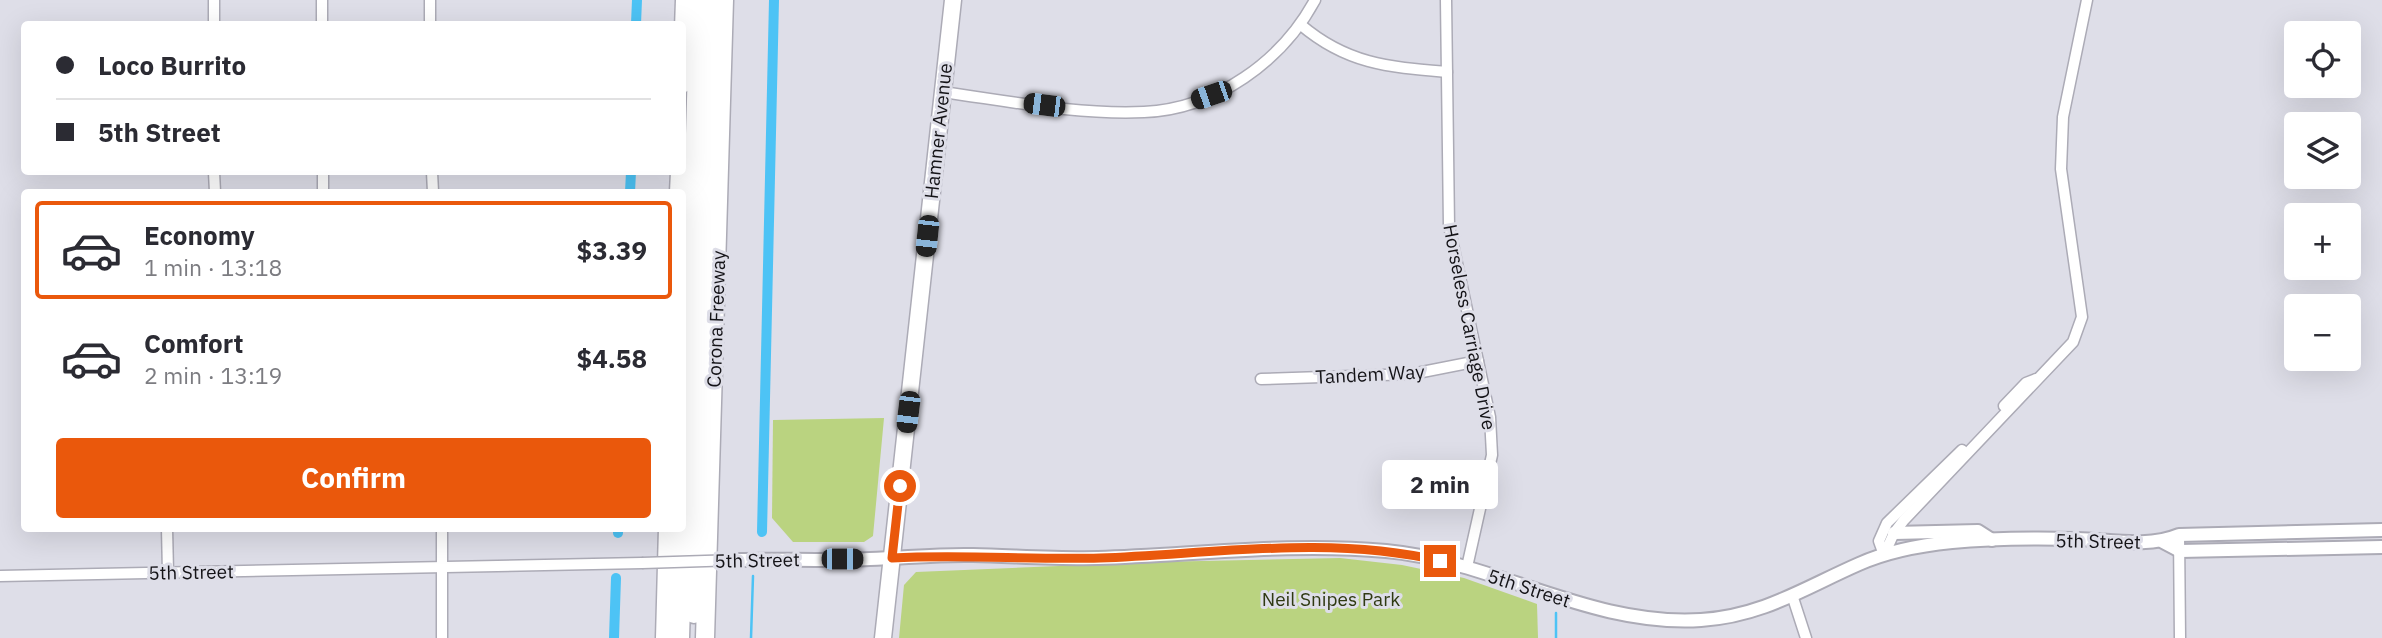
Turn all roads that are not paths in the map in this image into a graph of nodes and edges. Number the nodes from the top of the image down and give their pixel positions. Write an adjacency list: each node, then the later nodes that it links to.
1 (214, 0): 14 (street)
2 (322, 0): 15 (street)
3 (430, 0): 16 (street)
4 (685, 0): 17 (highway)
5 (693, 0): 19 (highway)
6 (699, 0): 19 (highway)
7 (711, 0): 19 (highway)
8 (717, 0): 19 (highway)
9 (724, 0): 49 (highway, Corona Freeway)
10 (953, 0): 21 (main road, Hamner Avenue)
11 (1315, 0): 18 (street)
12 (1446, 0): 20 (street, Horseless Carriage Drive)
13 (2087, 0): 24 (street)
14 (214, 21)
15 (322, 21)
16 (430, 21)
17 (684, 21)
18 (1301, 25): 20 (street); 21 (street)
19 (704, 39): 25 (highway); 48 (highway)
20 (1447, 72): 22 (street, Horseless Carriage Drive)
21 (942, 92): 38 (main road, Hamner Avenue)
22 (1478, 361): 23 (street, Tandem Way); 41 (street, Horseless Carriage Drive)
23 (1261, 379)
24 (2036, 379): 31 (street); 37 (street)
25 (686, 488)
26 (2382, 530): 32 (street, 5th Street)
27 (167, 532): 42 (street)
28 (442, 532): 40 (street)
29 (668, 532): 46 (highway)
30 (684, 532): 47 (highway)
31 (1894, 533): 33 (street); 37 (street)
32 (2179, 535): 34 (street, 5th Street); 36 (street)
33 (1993, 540): 34 (street, 5th Street); 37 (street, 5th Street)
34 (2163, 542): 36 (street, 5th Street)
35 (2382, 547): 36 (street, 5th Street)
36 (2180, 551): 52 (street)
37 (1884, 555): 44 (street, 5th Street)
38 (892, 558): 39 (street, 5th Street); 41 (street, 5th Street); 50 (main road, Hamner Avenue)
39 (737, 561): 40 (street, 5th Street, bridge)
40 (443, 566): 42 (street, 5th Street); 45 (street)
41 (1467, 567): 44 (street, 5th Street)
42 (168, 573): 43 (street, 5th Street)
43 (0, 576)
44 (1793, 598): 51 (street)
45 (442, 638)
46 (665, 638)
47 (680, 638)
48 (694, 638)
49 (705, 638)
50 (883, 638)
51 (1806, 638)
52 (2180, 638)

